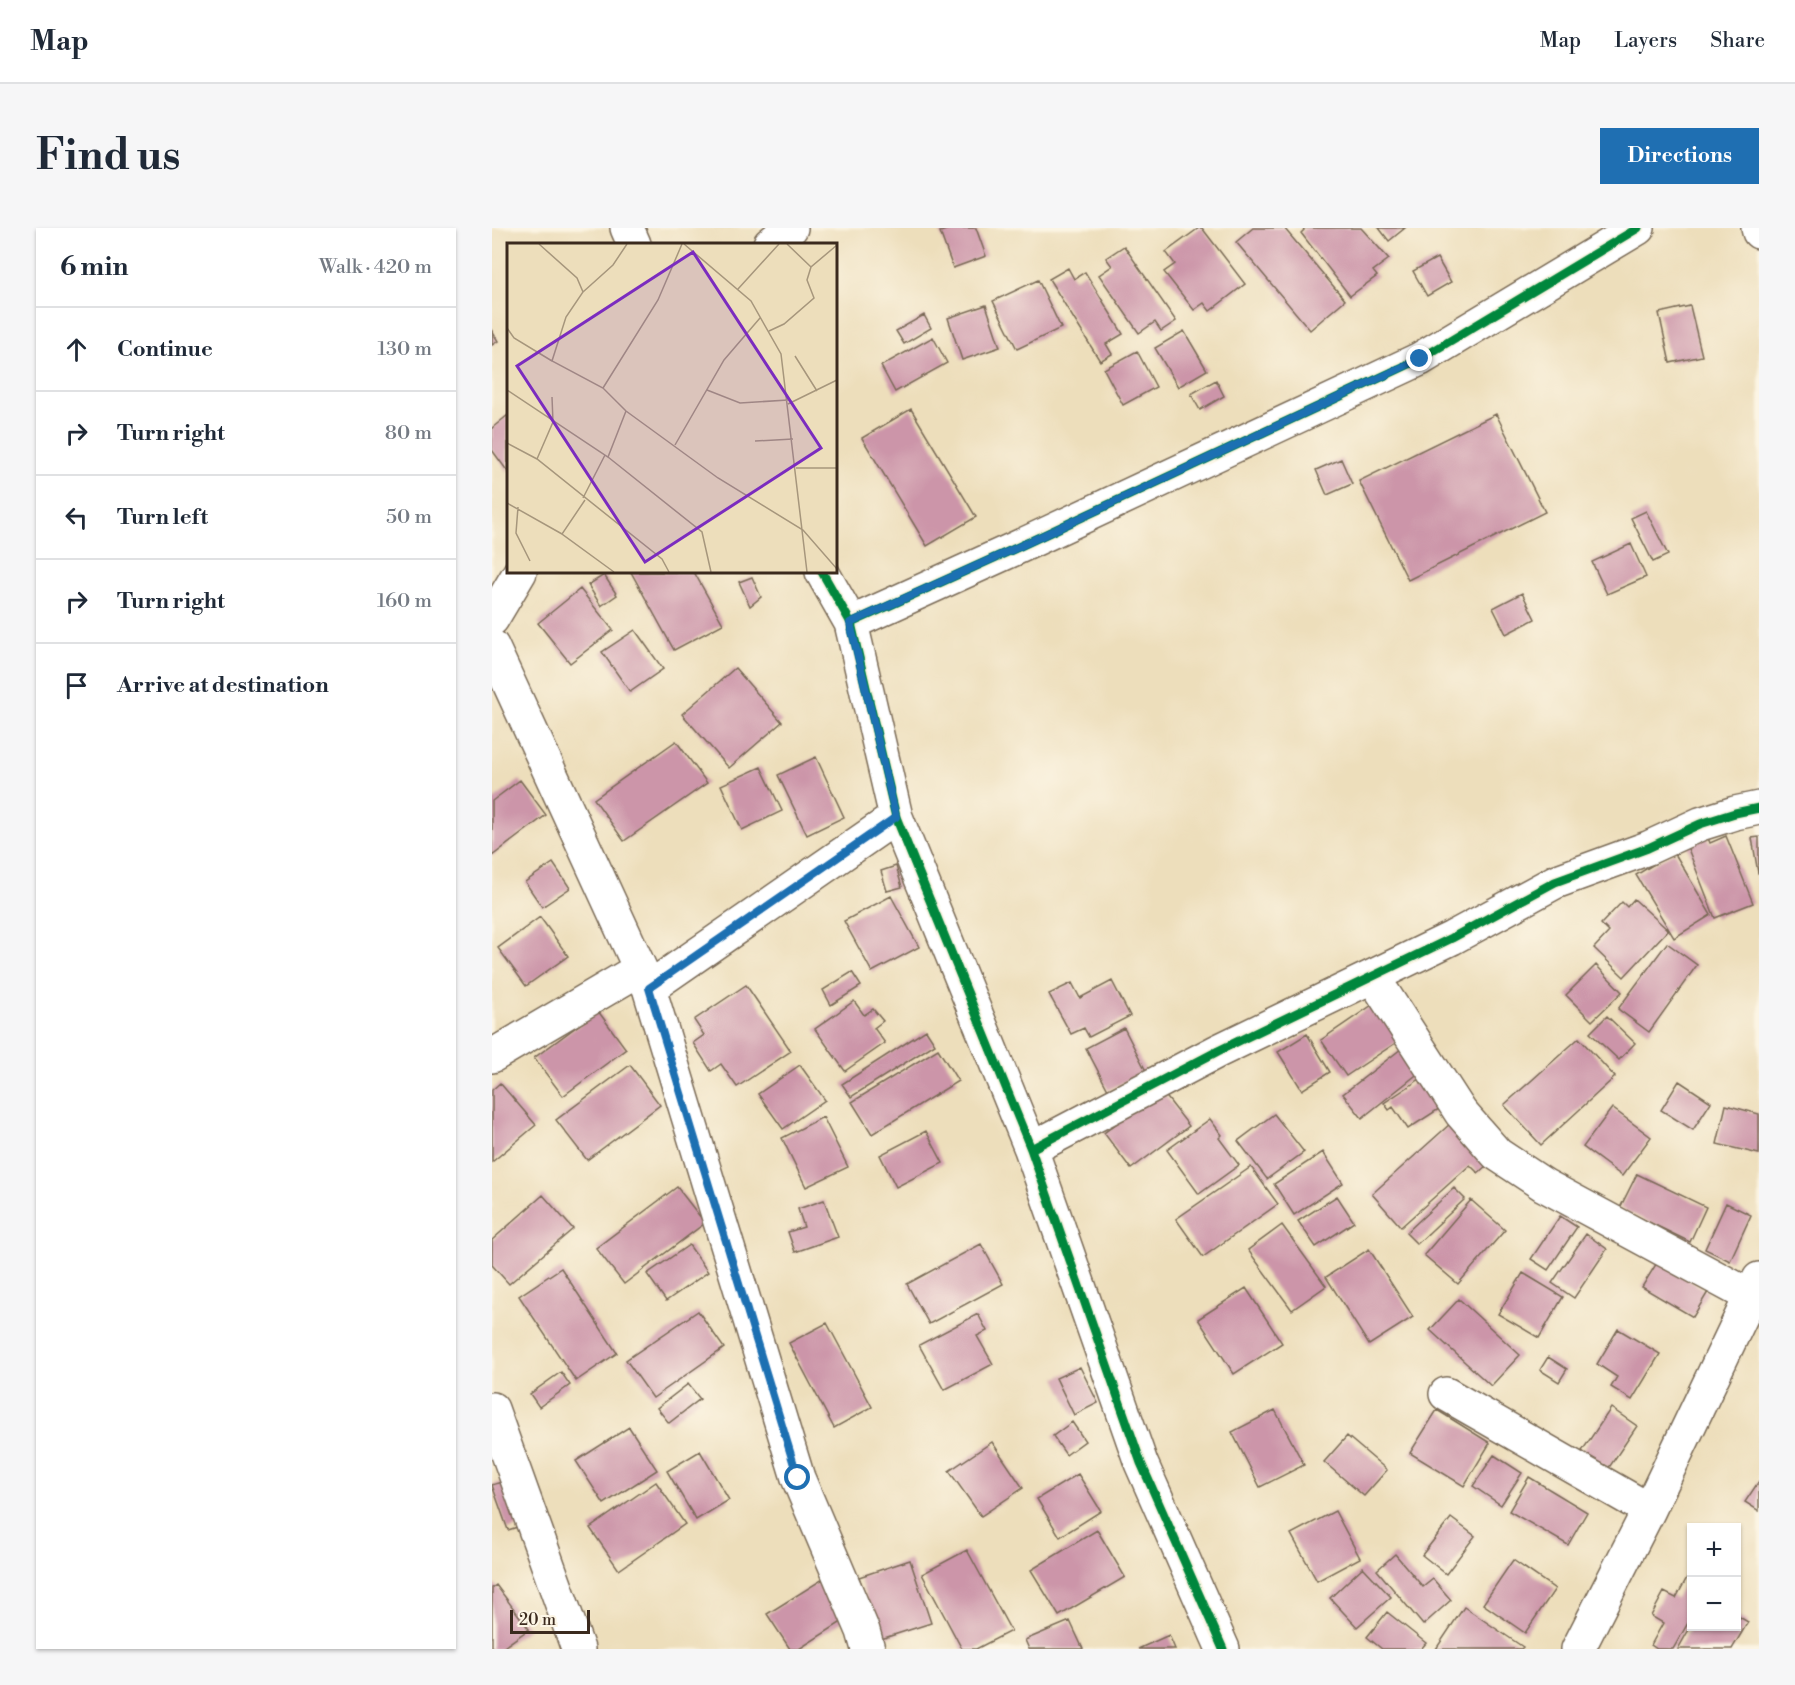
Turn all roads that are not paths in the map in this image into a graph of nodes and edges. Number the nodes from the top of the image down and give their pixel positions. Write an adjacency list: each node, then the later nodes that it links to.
1 (627, 228): 4 (street)
2 (791, 228): 5 (street)
3 (1638, 228): 9 (street)
4 (634, 243)
5 (771, 243)
6 (519, 573): 8 (street)
7 (823, 573): 9 (street)
8 (492, 619)
9 (850, 623): 12 (street)
10 (492, 646): 14 (street)
11 (1759, 808): 13 (street)
12 (896, 817): 14 (street); 16 (street)
13 (1373, 977): 16 (street); 17 (street)
14 (645, 979): 15 (street); 22 (street)
15 (492, 1056)
16 (1031, 1149): 23 (street)
17 (1752, 1303): 20 (street)
18 (1446, 1394): 20 (street)
19 (492, 1409): 21 (street)
20 (1649, 1510): 24 (street)
21 (578, 1649)
22 (868, 1649)
23 (1223, 1649)
24 (1578, 1649)

